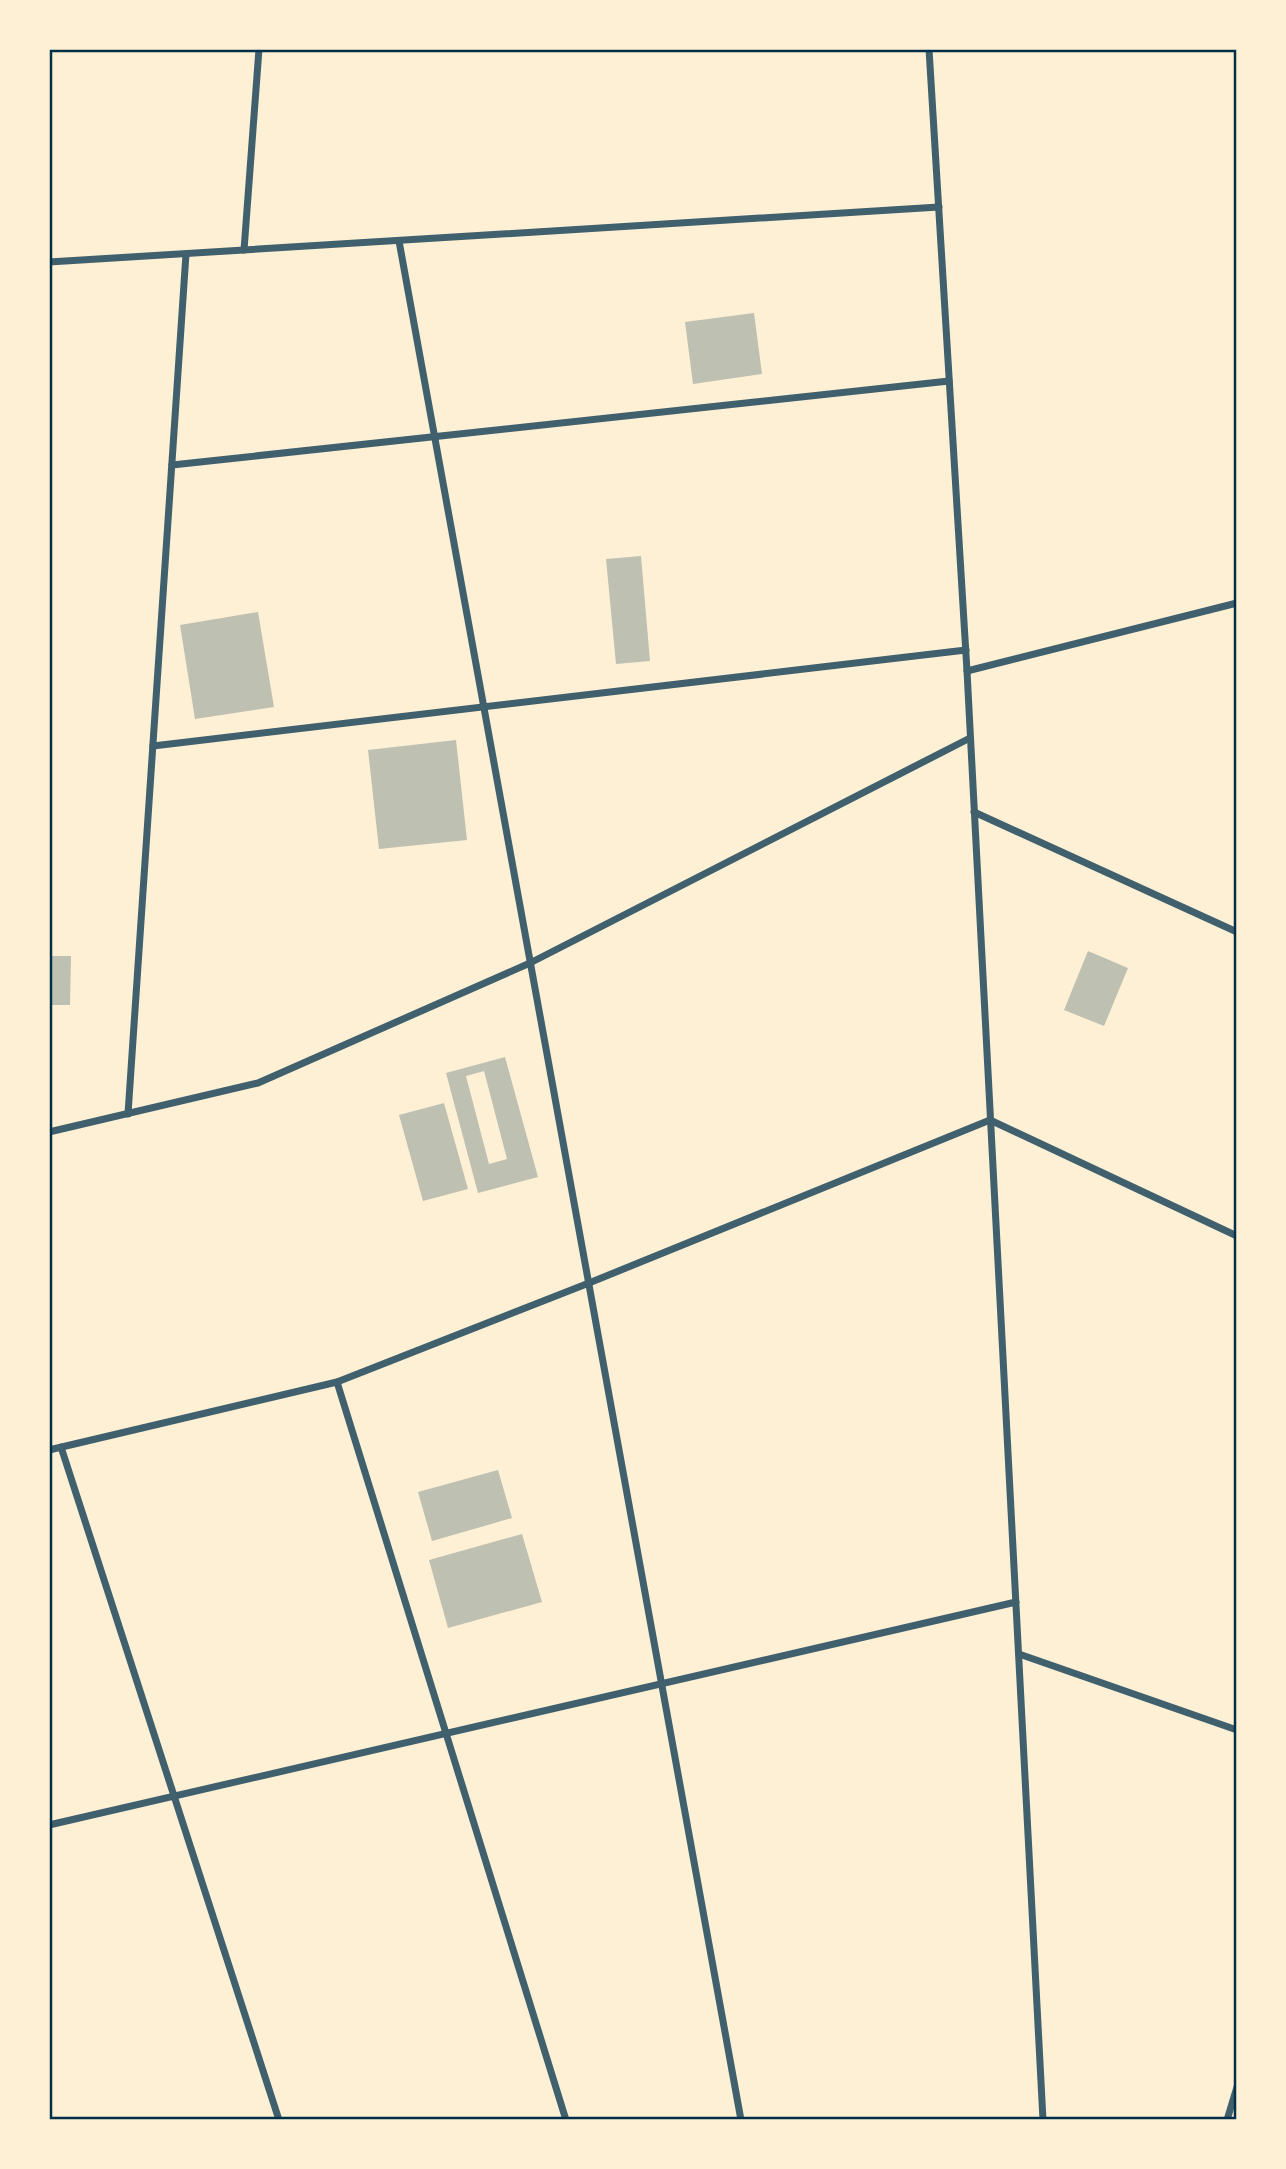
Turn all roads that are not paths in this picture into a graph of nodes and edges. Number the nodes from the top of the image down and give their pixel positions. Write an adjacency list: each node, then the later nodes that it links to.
1 (259, 49): 5 (street)
2 (929, 49): 3 (street)
3 (939, 208): 4 (street); 8 (street)
4 (399, 241): 5 (street); 9 (street)
5 (244, 250): 6 (street)
6 (186, 254): 7 (street); 10 (street)
7 (49, 262)
8 (949, 381): 9 (street); 12 (street)
9 (435, 435): 10 (street); 14 (street)
10 (172, 465): 16 (street)
11 (1237, 603): 13 (street)
12 (965, 650): 13 (street); 14 (street)
13 (967, 671): 15 (street)
14 (484, 706): 16 (street); 19 (street)
15 (970, 738): 17 (street); 19 (street)
16 (153, 746): 20 (street)
17 (974, 812): 18 (street); 21 (street)
18 (1237, 932)
19 (530, 963): 20 (street); 24 (street)
20 (128, 1114): 22 (street)
21 (990, 1120): 23 (street); 24 (street); 28 (street)
22 (49, 1132)
23 (1237, 1236)
24 (589, 1283): 25 (street); 30 (street)
25 (337, 1382): 26 (street); 32 (street)
26 (61, 1447): 27 (street); 33 (street)
27 (49, 1450)
28 (1016, 1602): 29 (street); 30 (street)
29 (1019, 1654): 31 (street); 39 (street)
30 (662, 1683): 32 (street); 38 (street)
31 (1237, 1730)
32 (446, 1731): 33 (street); 37 (street)
33 (174, 1795): 34 (street); 36 (street)
34 (49, 1825)
35 (1237, 2087): 40 (street)
36 (279, 2120)
37 (566, 2120)
38 (741, 2120)
39 (1043, 2120)
40 (1227, 2120)

